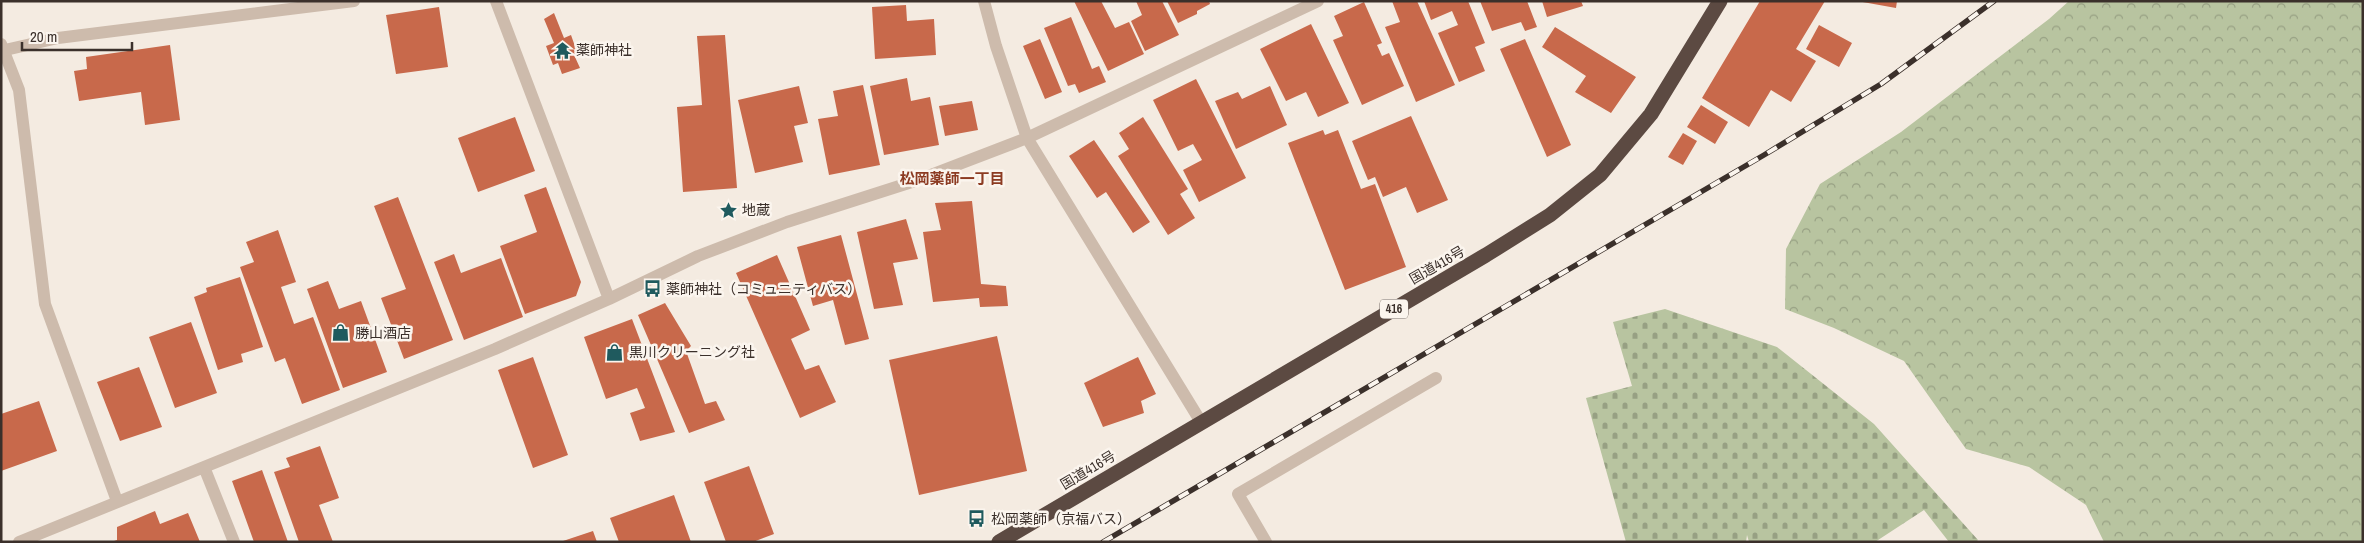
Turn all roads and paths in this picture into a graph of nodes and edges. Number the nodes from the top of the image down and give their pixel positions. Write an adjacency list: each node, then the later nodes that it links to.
1 (354, 1): 6 (street)
2 (496, 1): 8 (street)
3 (984, 1): 7 (street)
4 (1318, 1): 7 (street)
5 (1720, 1): 10 (highway, 国道416号 / 416)
6 (2, 49): 12 (street)
7 (1028, 138): 8 (street); 10 (street)
8 (609, 299): 11 (street)
9 (1436, 378): 16 (street)
10 (1201, 422): 15 (highway, 国道416号 / 416)
11 (204, 467): 12 (street); 14 (street)
12 (117, 502): 13 (street)
13 (19, 542)
14 (234, 542)
15 (999, 542)
16 (1266, 542)

